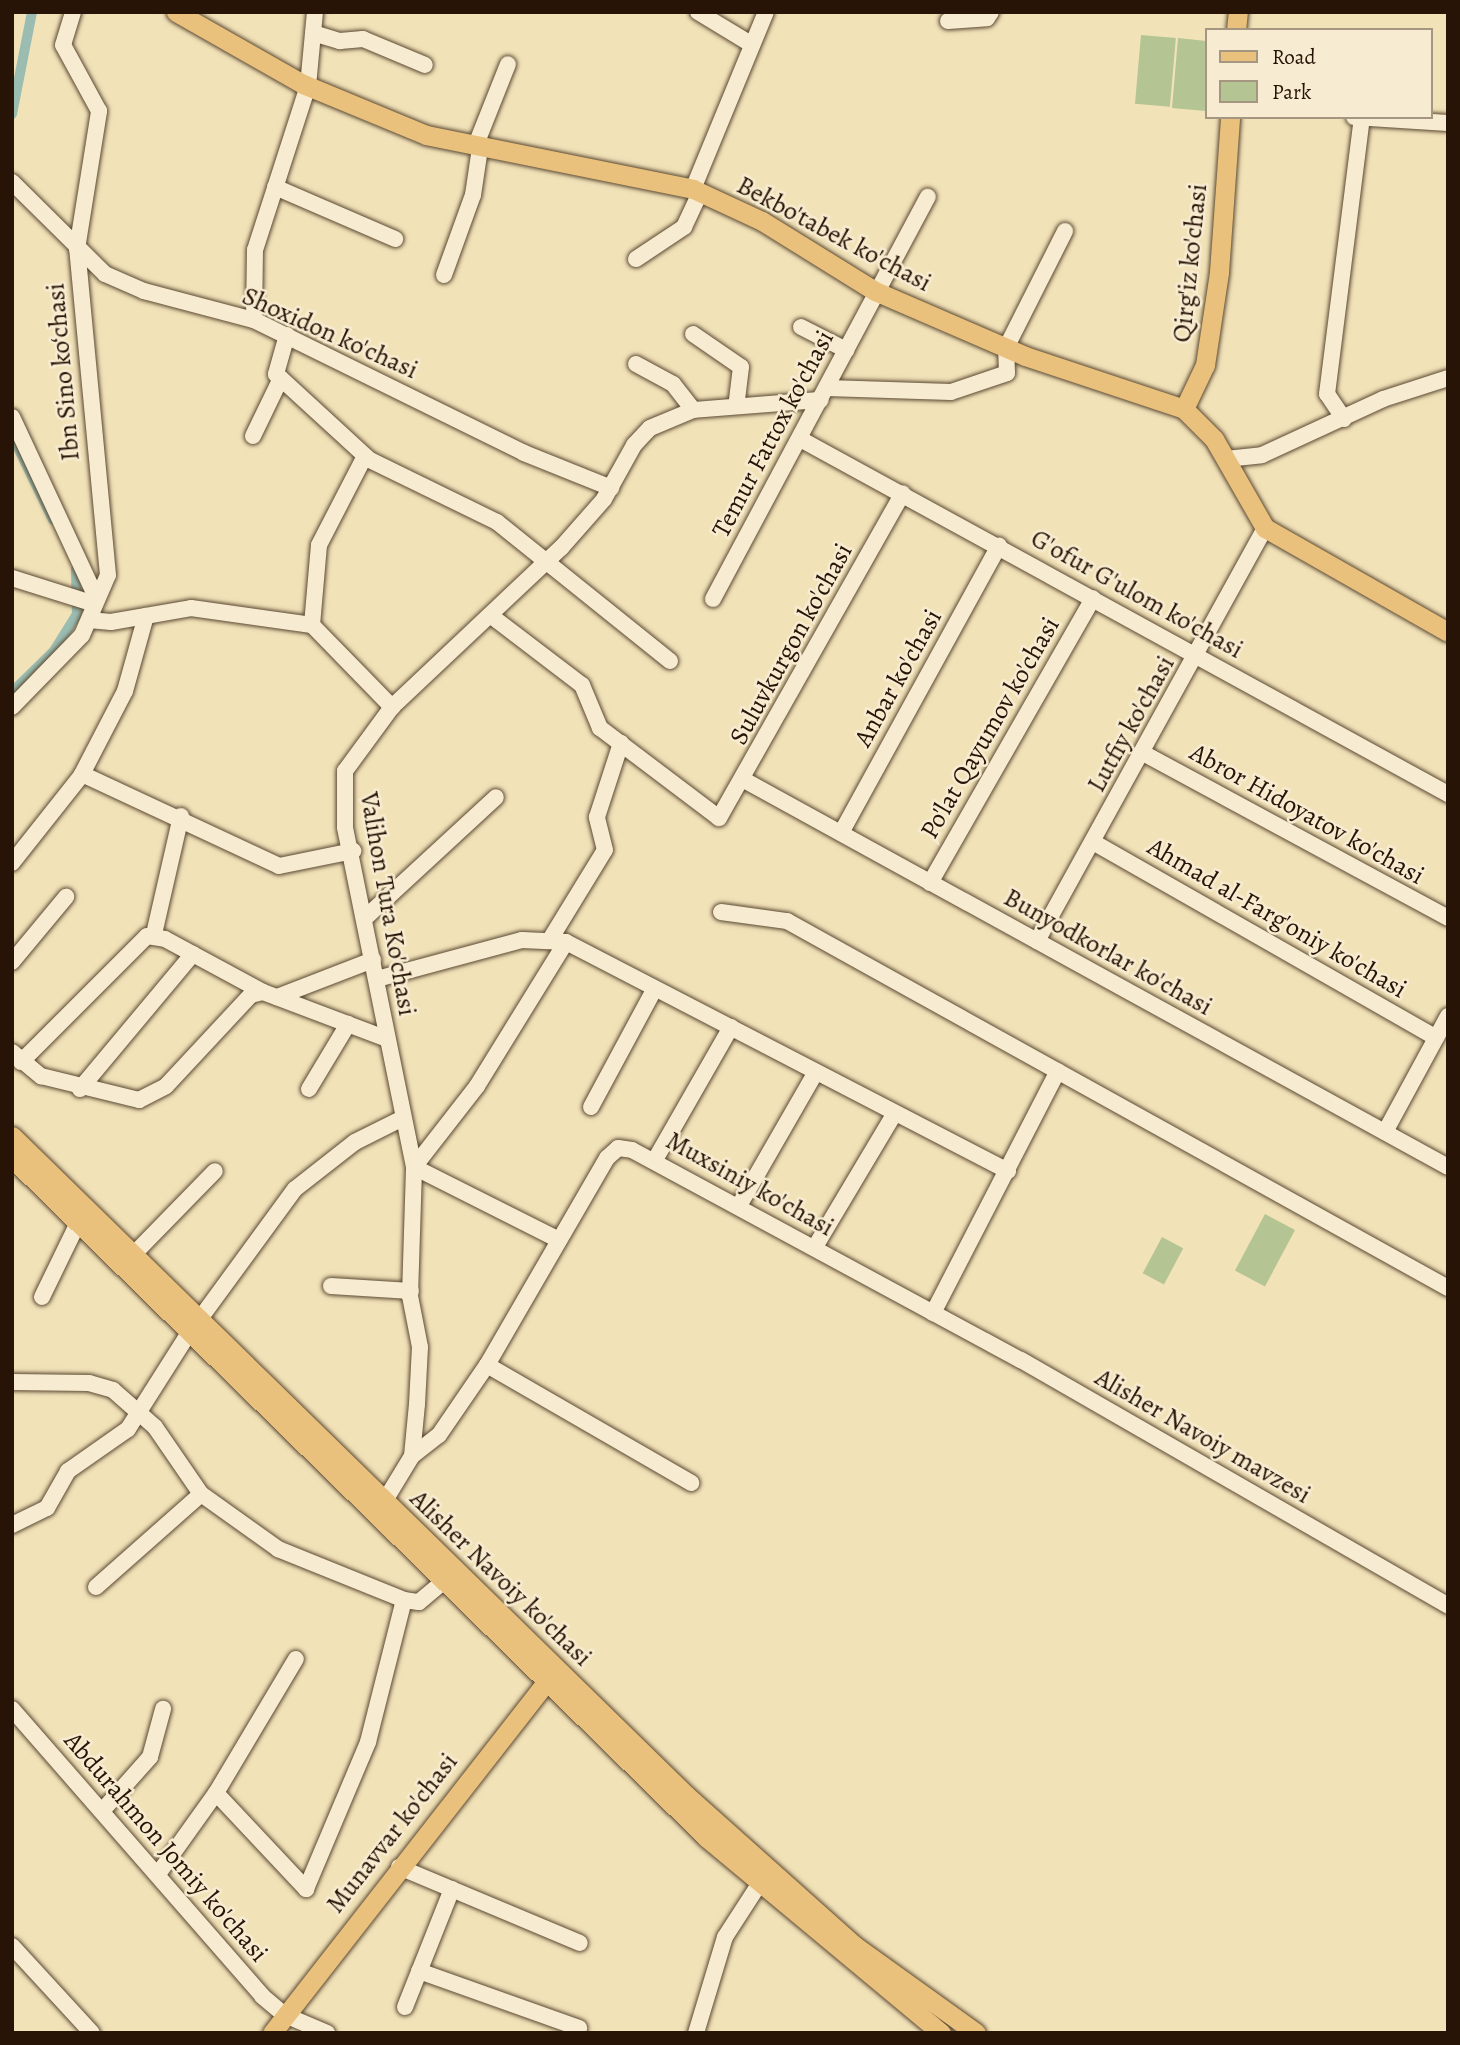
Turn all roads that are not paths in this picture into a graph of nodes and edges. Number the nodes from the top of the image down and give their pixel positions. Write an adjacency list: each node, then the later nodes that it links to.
1 (74, 12): 24 (street, Ibn Sino ko‘chasi)
2 (176, 12): 12 (main road, Bekbo'tabek ko'chasi)
3 (315, 12): 8 (street)
4 (698, 12): 9 (street)
5 (766, 12): 9 (street)
6 (991, 12): 7 (street)
7 (948, 21)
8 (313, 33): 11 (street); 12 (street)
9 (751, 44): 20 (street)
10 (508, 64): 17 (street)
11 (425, 65)
12 (308, 86): 17 (main road, Bekbo'tabek ko'chasi); 19 (street)
13 (1230, 119): 39 (main road, Qirg'iz ko'chasi)
14 (1362, 119): 42 (street)
15 (1379, 119): 16 (street)
16 (1448, 123)
17 (478, 148): 20 (main road, Bekbo'tabek ko'chasi); 26 (street)
18 (12, 182): 24 (street, Shoxidon ko'chasi)
19 (275, 187): 23 (street); 28 (street)
20 (696, 191): 25 (street); 27 (main road, Bekbo'tabek ko'chasi)
21 (928, 198): 27 (street, Temur Fattox ko'chasi)
22 (1065, 231): 32 (street)
23 (395, 239)
24 (77, 249): 28 (street, Shoxidon ko'chasi); 55 (street, Ibn Sino ko‘chasi)
25 (636, 258)
26 (443, 275)
27 (875, 291): 32 (main road, Bekbo'tabek ko'chasi); 33 (street, Temur Fattox ko'chasi)
28 (254, 320): 31 (street, Shoxidon ko'chasi)
29 (801, 327): 33 (street)
30 (693, 334): 38 (street)
31 (287, 335): 35 (street); 47 (street, Shoxidon ko'chasi)
32 (1006, 348): 37 (street, Valihon Tura Ko'chasi); 39 (main road, Bekbo'tabek ko'chasi)
33 (846, 351): 37 (street, Temur Fattox ko'chasi)
34 (636, 364): 40 (street)
35 (281, 378): 43 (street); 45 (street)
36 (1448, 378): 42 (street)
37 (824, 394): 38 (street, Valihon Tura Ko'chasi); 44 (street, Temur Fattox ko'chasi)
38 (736, 406): 40 (street, Valihon Tura Ko'chasi)
39 (1184, 409): 46 (main road)
40 (693, 410): 47 (street, Valihon Tura Ko'chasi)
41 (12, 417): 55 (street)
42 (1344, 419): 46 (street)
43 (253, 436)
44 (802, 440): 48 (street, G'ofur G'ulom ko'chasi); 54 (street, Temur Fattox ko'chasi)
45 (365, 456): 51 (street); 59 (street)
46 (1226, 459): 49 (main road)
47 (611, 488): 51 (street, Valihon Tura Ko'chasi)
48 (903, 493): 50 (street, G'ofur G'ulom ko'chasi); 68 (street, Suluvkurgon ko'chasi)
49 (1265, 528): 60 (main road); 61 (street, Lutfiy ko'chasi)
50 (999, 546): 53 (street, G'ofur G'ulom ko'chasi); 72 (street, Anbar ko'chasi)
51 (545, 563): 56 (street, Valihon Tura Ko'chasi); 62 (street)
52 (12, 578): 55 (street)
53 (1093, 597): 61 (street, G'ofur G'ulom ko'chasi); 76 (street, Po'lat Qayumov ko'chasi)
54 (713, 599)
55 (95, 602): 58 (street, Ibn Sino ko‘chasi)
56 (490, 615): 64 (street, Valihon Tura Ko'chasi); 65 (street)
57 (146, 616): 58 (street); 59 (street); 67 (street)
58 (89, 620): 63 (street, Ibn Sino ko‘chasi)
59 (312, 625): 64 (street)
60 (1448, 632)
61 (1198, 655): 66 (street, Lutfiy ko'chasi); 69 (street, G'ofur G'ulom ko'chasi)
62 (670, 661)
63 (12, 707)
64 (393, 707): 74 (street, Valihon Tura Ko'chasi)
65 (621, 743): 68 (street, Suluvkurgon ko'chasi); 82 (street)
66 (1143, 752): 73 (street, Lutfiy ko'chasi); 80 (street, Abror Hidoyatov ko'chasi)
67 (82, 774): 71 (street); 75 (street)
68 (744, 780): 72 (street, Bunyodkorlar ko'chasi)
69 (1448, 794)
70 (496, 797): 79 (street)
71 (181, 816): 74 (street); 81 (street)
72 (841, 833): 76 (street, Bunyodkorlar ko'chasi)
73 (1093, 842): 83 (street, Lutfiy ko'chasi); 94 (street, Ahmad al-Farg'oniy ko'chasi)
74 (353, 851): 79 (street, Valihon Tura Ko'chasi)
75 (12, 863)
76 (930, 883): 83 (street, Bunyodkorlar ko'chasi)
77 (66, 897): 86 (street)
78 (721, 912): 96 (street)
79 (365, 918): 85 (street, Valihon Tura Ko'chasi)
80 (1448, 918)
81 (154, 934): 84 (street); 95 (street)
82 (559, 940): 87 (street); 88 (street); 107 (street)
83 (1037, 941): 103 (street, Bunyodkorlar ko'chasi)
84 (192, 954): 89 (street); 98 (street)
85 (373, 960): 87 (street, Valihon Tura Ko'chasi); 89 (street)
86 (12, 962)
87 (377, 979): 93 (street, Valihon Tura Ko'chasi)
88 (654, 990): 92 (street); 100 (street)
89 (270, 995): 91 (street); 98 (street)
90 (1448, 1016): 94 (street)
91 (348, 1024): 93 (street); 99 (street)
92 (731, 1027): 97 (street); 106 (street)
93 (386, 1038): 102 (street, Valihon Tura Ko'chasi)
94 (1436, 1038): 103 (street)
95 (17, 1057): 98 (street)
96 (1058, 1071): 110 (street); 117 (street)
97 (816, 1072): 101 (street); 111 (street)
98 (80, 1089)
99 (309, 1089)
100 (591, 1107)
101 (895, 1113): 110 (street); 114 (street)
102 (403, 1118): 107 (street, Valihon Tura Ko'chasi); 121 (street)
103 (1385, 1132): 108 (street, Bunyodkorlar ko'chasi)
104 (12, 1136): 115 (main road, Alisher Navoiy ko'chasi)
105 (12, 1158): 112 (main road, Alisher Navoiy ko'chasi)
106 (656, 1158): 111 (street, Muxsiniy ko'chasi); 113 (street, Muxsiniy ko'chasi)
107 (414, 1167): 113 (street); 118 (street, Valihon Tura Ko'chasi)
108 (1448, 1167)
109 (215, 1171): 115 (street)
110 (1008, 1171): 120 (street)
111 (740, 1204): 114 (street, Muxsiniy ko'chasi)
112 (78, 1223): 119 (street); 121 (main road, Alisher Navoiy ko'chasi)
113 (559, 1240): 122 (street, Muxsiniy ko'chasi)
114 (815, 1247): 120 (street, Muxsiniy ko'chasi)
115 (133, 1255): 121 (main road, Alisher Navoiy ko'chasi)
116 (331, 1286): 118 (street)
117 (1448, 1288)
118 (411, 1291): 125 (street, Valihon Tura Ko'chasi)
119 (42, 1297)
120 (933, 1313): 133 (street, Alisher Navoiy mavzesi)
121 (194, 1326): 124 (street); 128 (main road, Alisher Navoiy ko'chasi); 130 (main road, Alisher Navoiy ko'chasi)
122 (487, 1365): 125 (street, Muxsiniy ko'chasi); 126 (street)
123 (12, 1382): 124 (street)
124 (138, 1409): 127 (street); 129 (street)
125 (412, 1456): 128 (street, Valihon Tura Ko'chasi)
126 (691, 1483)
127 (201, 1494): 131 (street); 132 (street)
128 (384, 1502): 135 (main road, Alisher Navoiy ko'chasi)
129 (12, 1525)
130 (444, 1581): 132 (street); 135 (main road, Alisher Navoiy ko'chasi)
131 (96, 1587)
132 (404, 1600): 138 (street)
133 (1448, 1606)
134 (296, 1659): 138 (street)
135 (551, 1676): 140 (main road, Munavvar ko'chasi); 142 (main road, Alisher Navoiy ko'chasi); 155 (main road, Alisher Navoiy ko'chasi)
136 (12, 1709): 139 (street, Abdurahmon Jomiy ko'chasi)
137 (163, 1709): 139 (street)
138 (216, 1793): 141 (street)
139 (103, 1810): 141 (street, Abdurahmon Jomiy ko'chasi)
140 (399, 1867): 143 (street); 148 (main road, Munavvar ko'chasi)
141 (158, 1874): 148 (street, Abdurahmon Jomiy ko'chasi)
142 (760, 1884): 153 (street); 154 (main road, Alisher Navoiy ko'chasi)
143 (452, 1889): 144 (street); 146 (street)
144 (580, 1943)
145 (12, 1946): 150 (street)
146 (419, 1971): 147 (street); 149 (street)
147 (405, 2007)
148 (285, 2015): 151 (main road, Munavvar ko'chasi); 152 (street)
149 (579, 2028)
150 (92, 2033)
151 (272, 2033)
152 (327, 2033)
153 (696, 2033)
154 (941, 2033)
155 (975, 2033)

